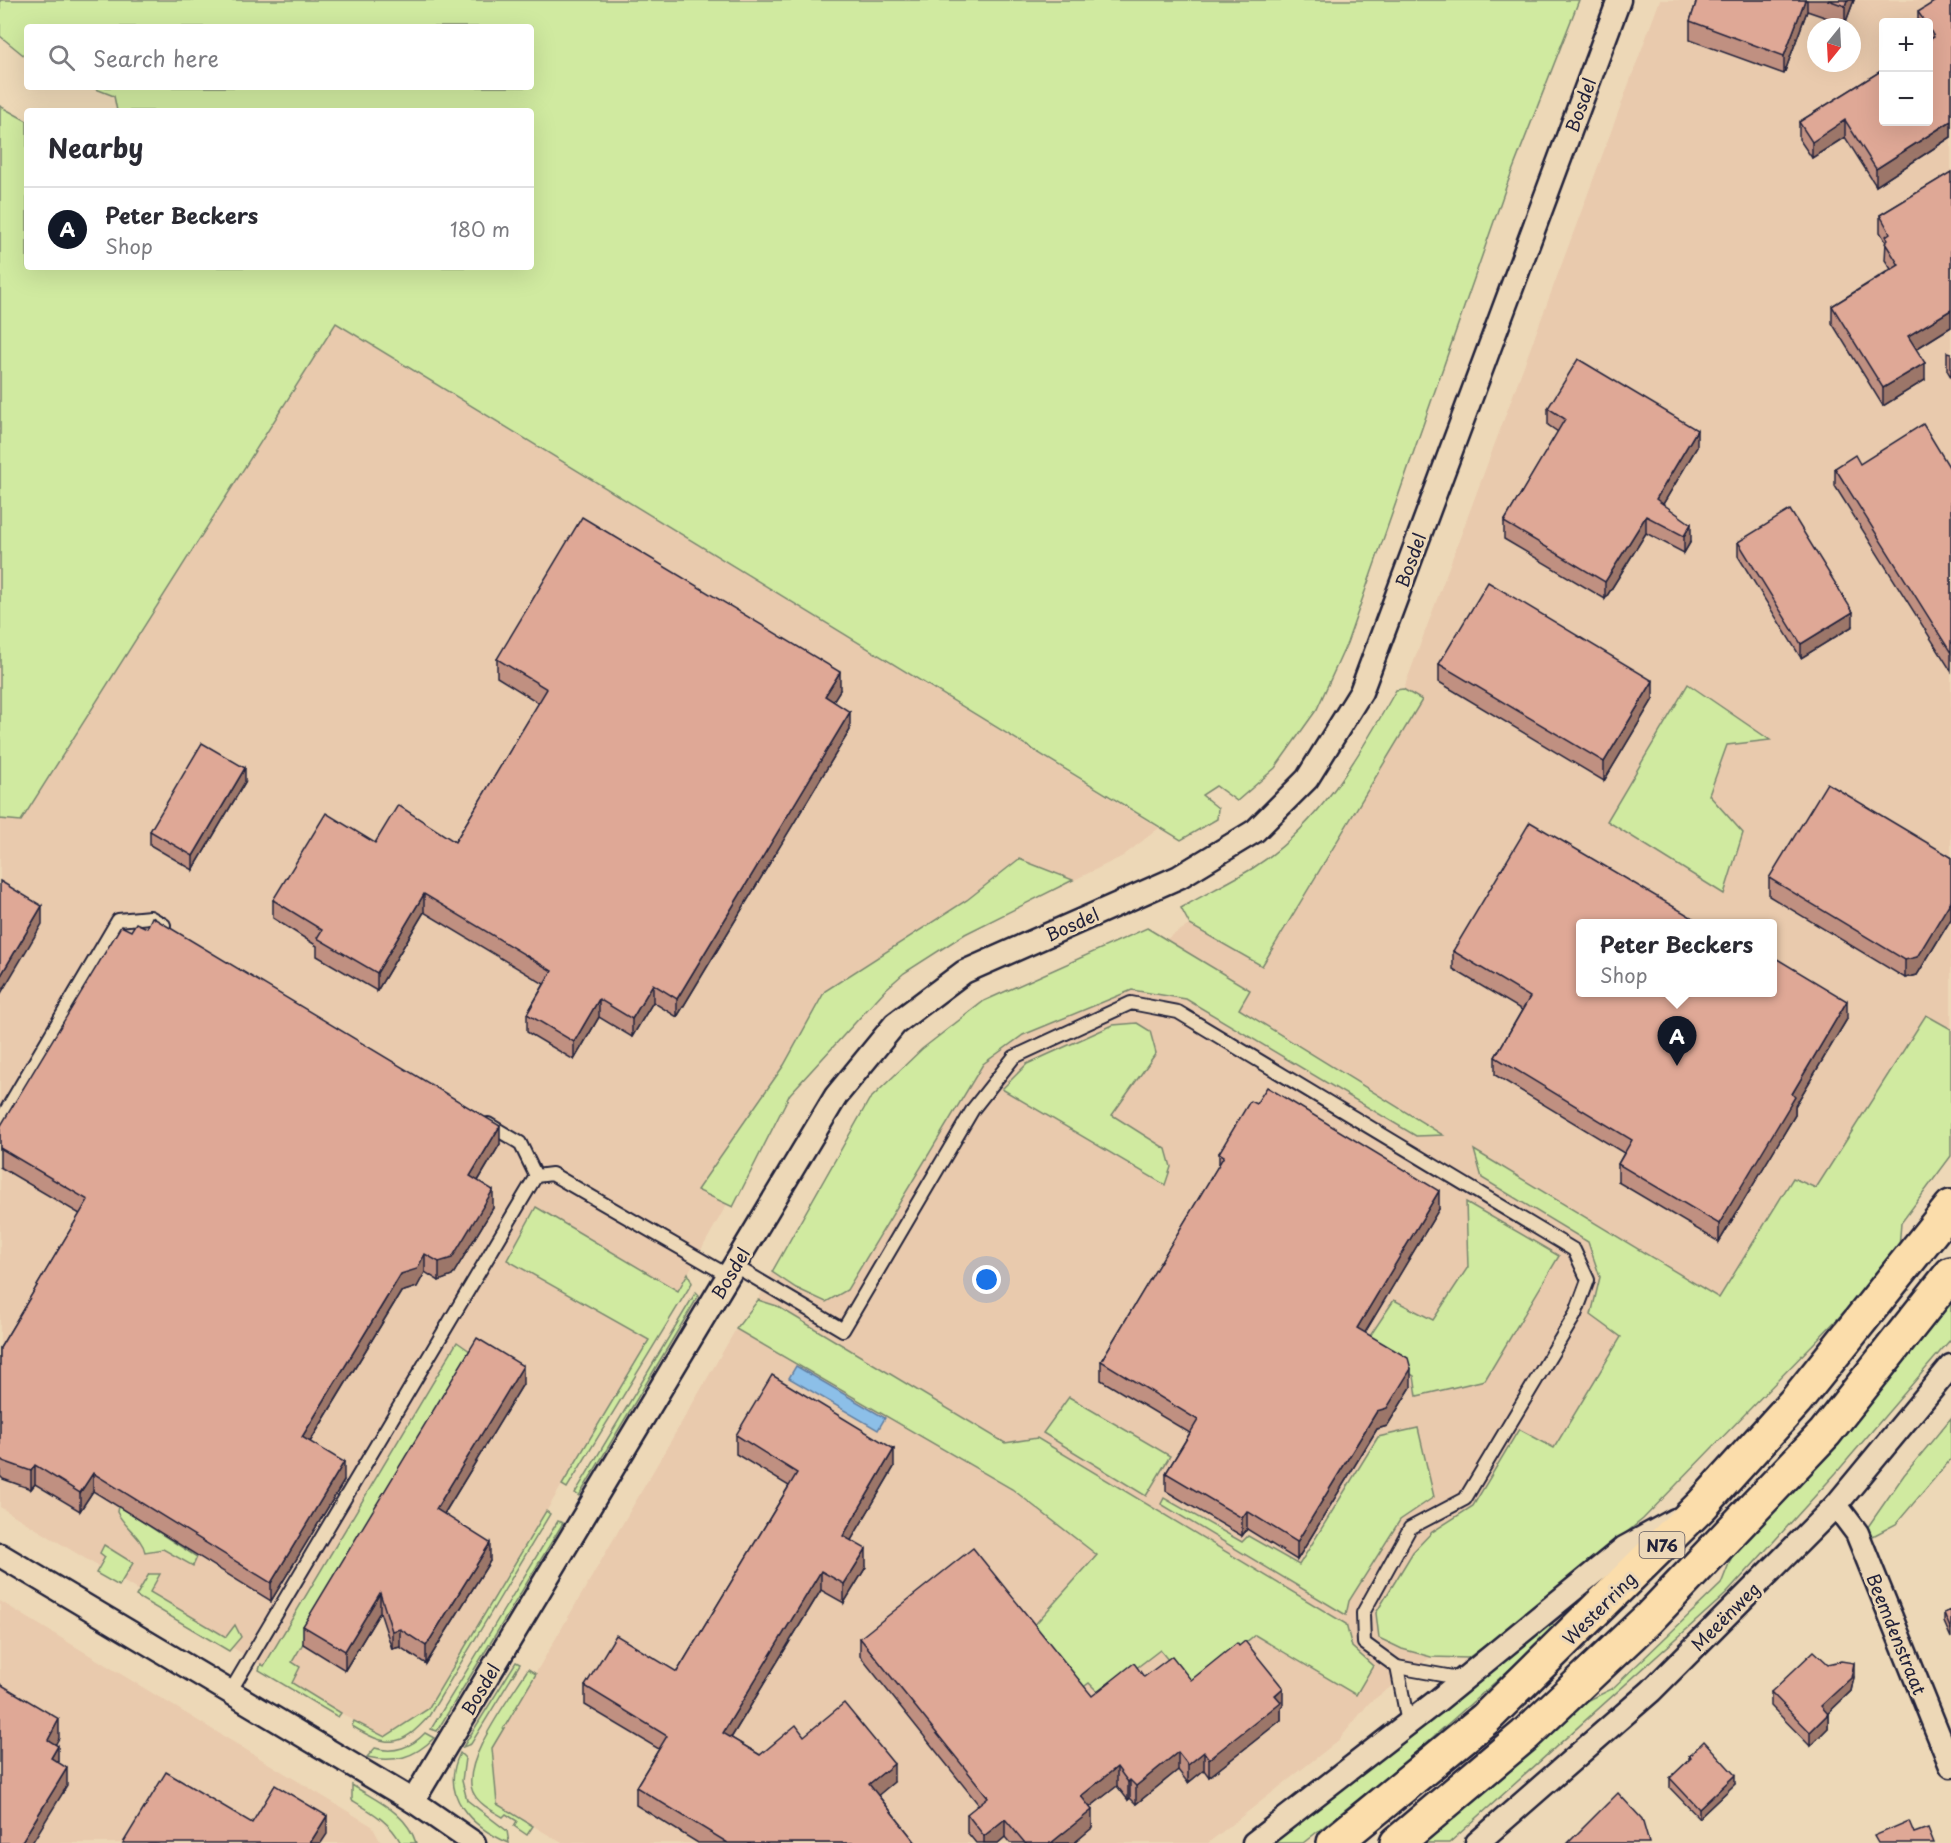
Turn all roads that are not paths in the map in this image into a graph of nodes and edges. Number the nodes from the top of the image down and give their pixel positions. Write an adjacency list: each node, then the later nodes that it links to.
1 (1619, 0): 7 (street, Bosdel)
2 (180, 935): 4 (lane)
3 (480, 1119): 5 (lane)
4 (0, 1121)
5 (536, 1176): 7 (lane); 15 (lane)
6 (1951, 1207): 10 (highway, Westerring / N76)
7 (732, 1271): 13 (lane); 18 (street, Bosdel)
8 (1951, 1274): 22 (highway, N76)
9 (1951, 1366): 11 (street, Meeënweg)
10 (1702, 1505): 14 (street); 21 (highway, Westerring / N76)
11 (1836, 1505): 17 (street, Beemdenstraat); 23 (street, Meeënweg)
12 (0, 1555): 15 (street)
13 (1397, 1667): 14 (lane); 16 (lane)
14 (1464, 1679): 16 (street)
15 (230, 1692): 18 (street)
16 (1408, 1724): 20 (street)
17 (1951, 1766)
18 (413, 1801): 19 (street)
19 (461, 1840)
20 (1254, 1843)
21 (1334, 1843)
22 (1397, 1843)
23 (1477, 1843)

